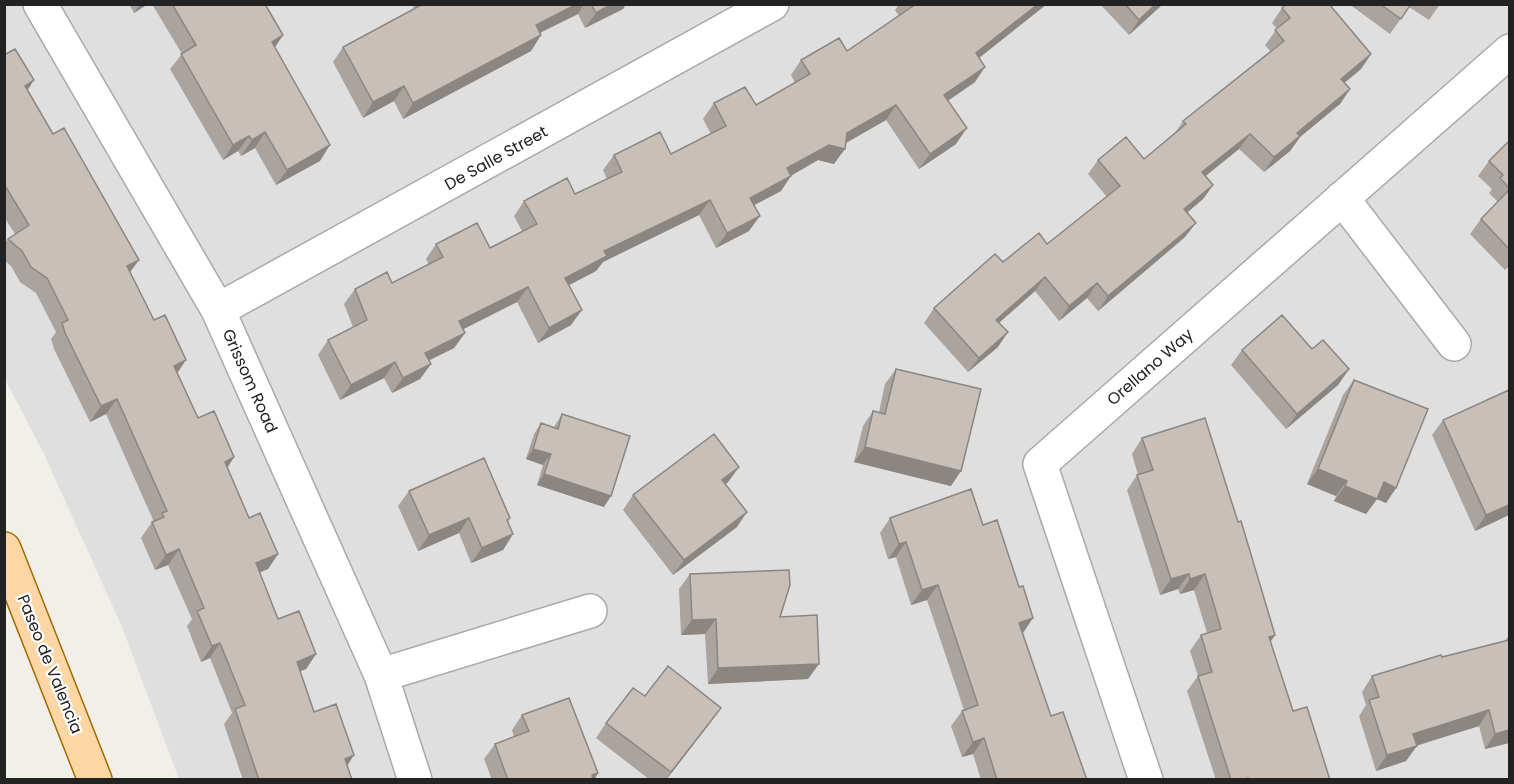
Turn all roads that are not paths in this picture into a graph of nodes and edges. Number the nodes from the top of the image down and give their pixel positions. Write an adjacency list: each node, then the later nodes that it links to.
1 (40, 4): 5 (street, Grissom Road)
2 (772, 4): 5 (street, De Salle Street)
3 (1509, 51): 4 (street, Orellano Way)
4 (1342, 198): 6 (street); 12 (street, Orellano Way)
5 (218, 310): 9 (street, Grissom Road)
6 (1454, 344)
7 (4, 549): 10 (main road, Paseo de Valencia)
8 (590, 611): 9 (street)
9 (381, 675): 11 (street, Grissom Road)
10 (95, 780)
11 (416, 780)
12 (1146, 780)

